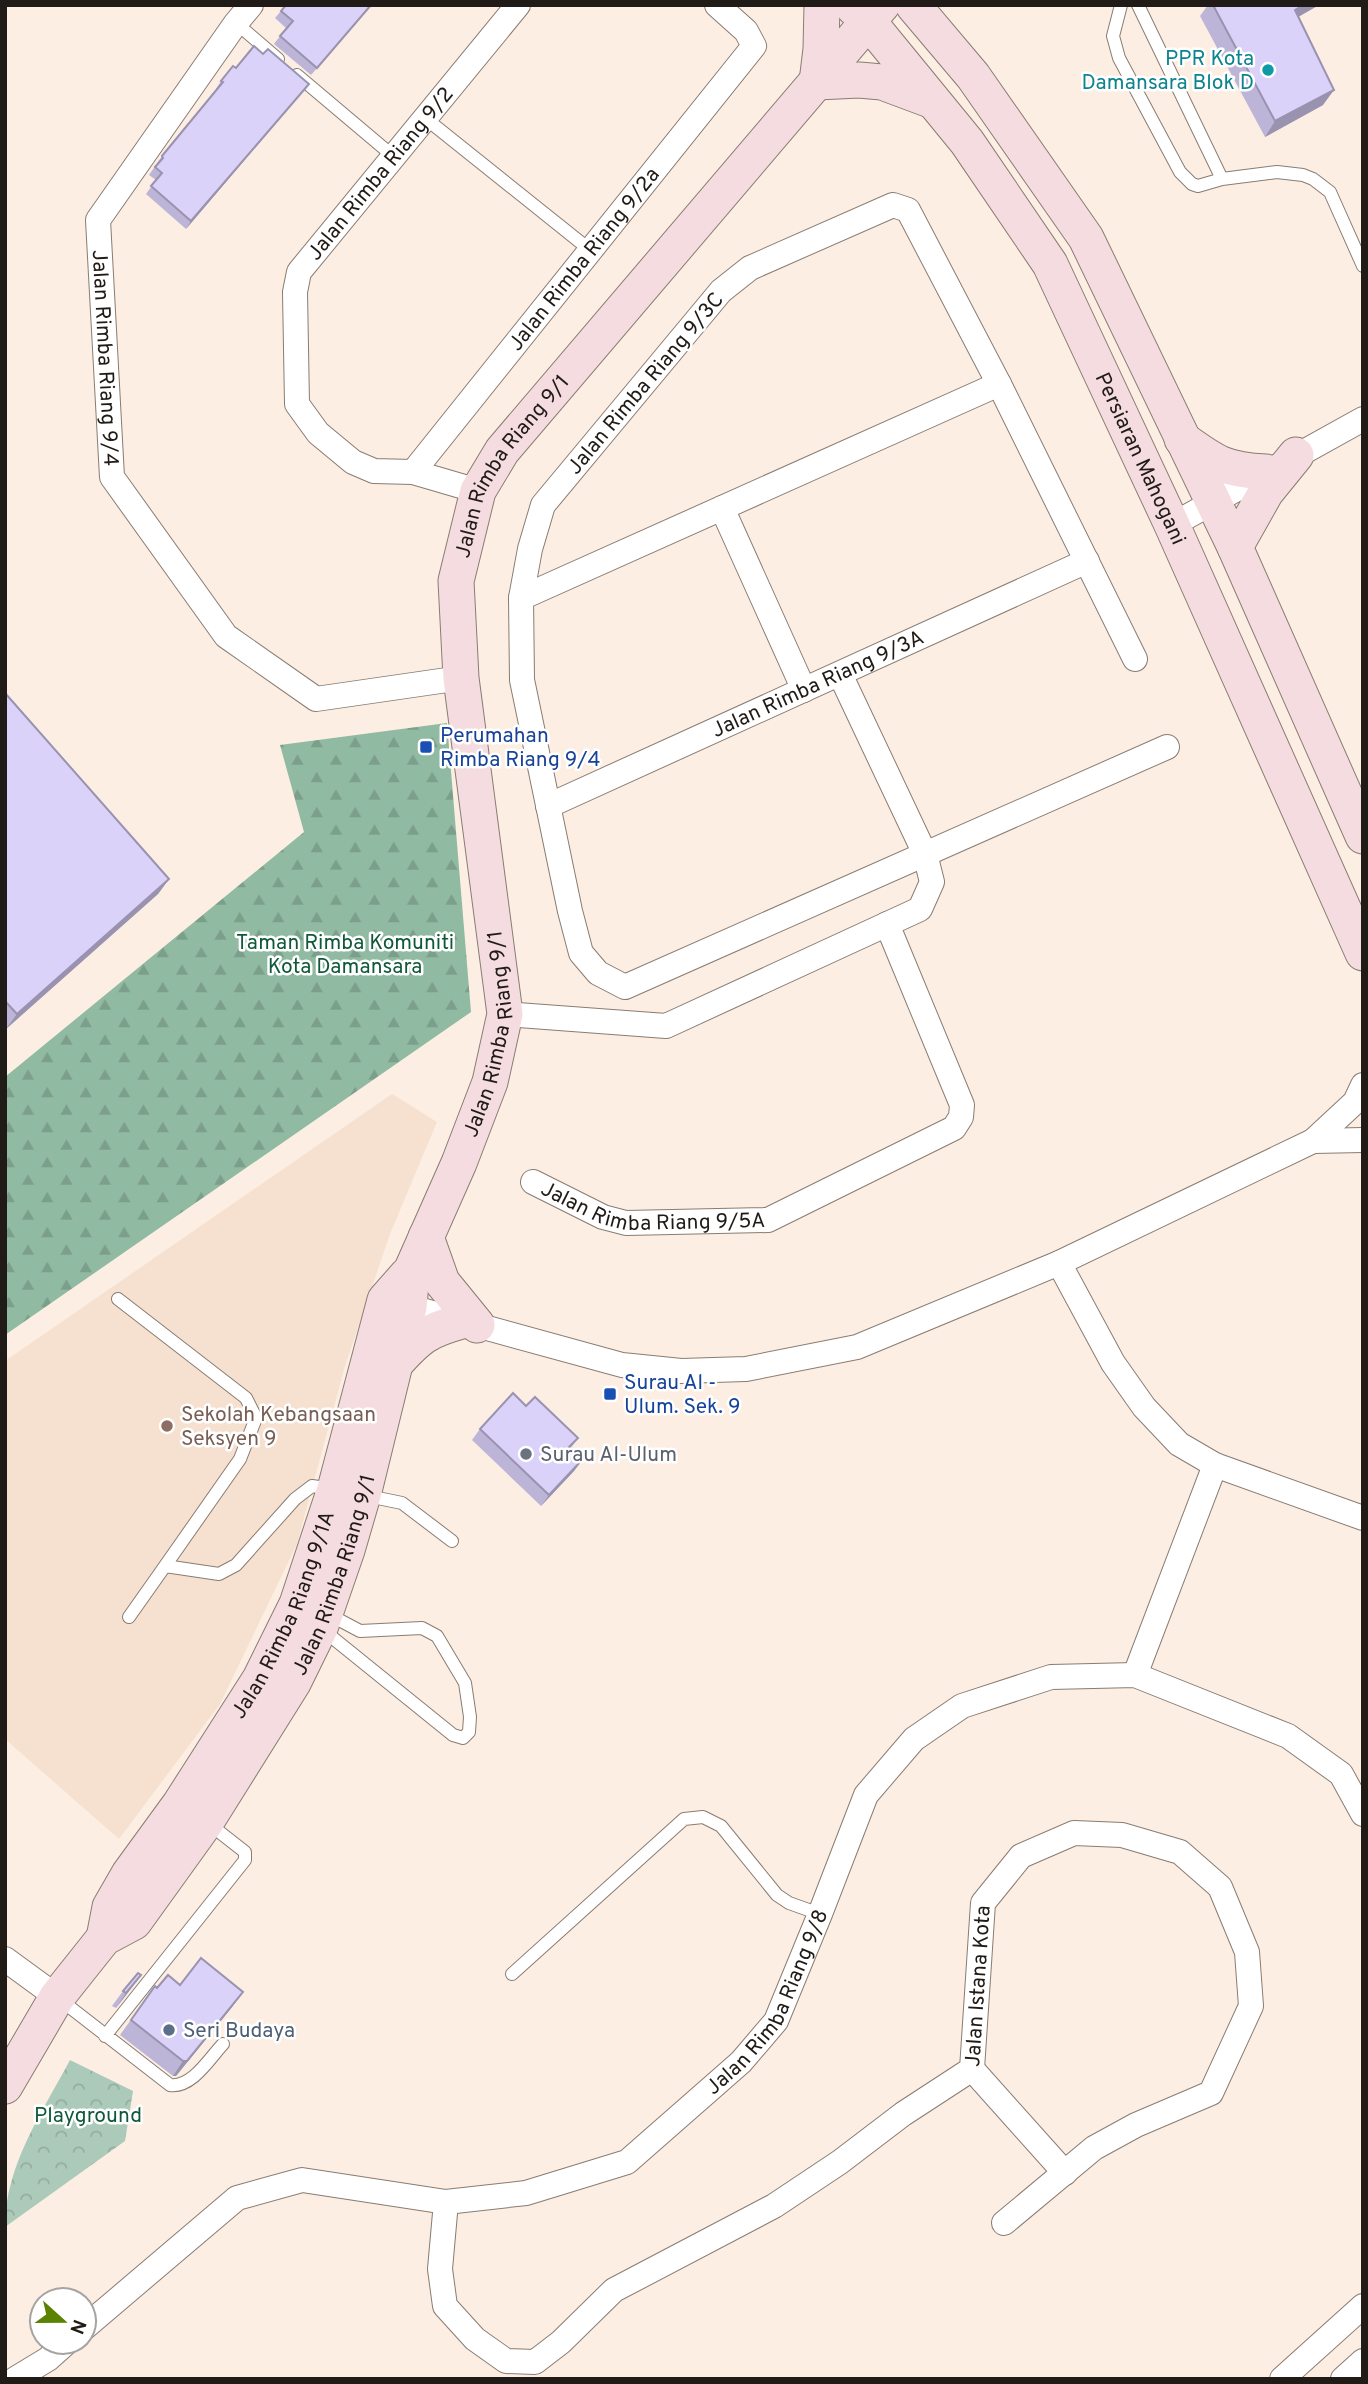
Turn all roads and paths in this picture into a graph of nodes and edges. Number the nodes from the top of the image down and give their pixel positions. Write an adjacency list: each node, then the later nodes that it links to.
1 (518, 5): 11 (street, Jalan Rimba Riang 9/2)
2 (717, 5): 14 (street, Jalan Rimba Riang 9/2a)
3 (822, 5): 9 (street)
4 (913, 5): 18 (street)
5 (1121, 5): 13 (lane)
6 (1138, 5): 13 (lane)
7 (867, 11): 9 (street, Jalan Rimba Riang 9/1); 10 (street, Persiaran Mahogani)
8 (244, 14): 12 (lane); 31 (street, Jalan Rimba Riang 9/4)
9 (817, 82): 10 (street); 22 (street, Jalan Rimba Riang 9/1)
10 (933, 101): 25 (street, Persiaran Mahogani)
11 (425, 118): 12 (street, Jalan Rimba Riang 9/2); 14 (lane)
12 (393, 156): 20 (street, Jalan Rimba Riang 9/2)
13 (1222, 179): 15 (lane)
14 (590, 250): 20 (street, Jalan Rimba Riang 9/2a)
15 (1363, 266)
16 (999, 384): 24 (street); 27 (street); 28 (street, Jalan Rimba Riang 9/3C)
17 (1363, 419): 19 (street)
18 (1182, 439): 21 (street); 23 (street)
19 (1296, 455): 21 (street); 26 (street)
20 (413, 472): 22 (street, Jalan Rimba Riang 9/2)
21 (1266, 472): 23 (street)
22 (478, 491): 31 (street, Jalan Rimba Riang 9/1)
23 (1212, 502): 25 (street); 26 (street)
24 (722, 508): 28 (street); 32 (street)
25 (1172, 525): 38 (street, Persiaran Mahogani)
26 (1235, 547): 35 (street)
27 (1087, 561): 29 (street); 30 (street, Jalan Rimba Riang 9/3A)
28 (520, 598): 34 (street)
29 (1135, 659)
30 (840, 674): 32 (street, Jalan Rimba Riang 9/3A); 36 (street)
31 (461, 678): 39 (street, Jalan Rimba Riang 9/1)
32 (804, 690): 34 (street, Jalan Rimba Riang 9/3A)
33 (1167, 747): 36 (street)
34 (548, 806): 36 (street)
35 (1363, 836)
36 (925, 854): 37 (street)
37 (887, 924): 39 (street); 43 (street, Jalan Rimba Riang 9/5A)
38 (1363, 953)
39 (505, 1014): 44 (street, Jalan Rimba Riang 9/1)
40 (1363, 1085): 42 (street)
41 (1363, 1140): 42 (street)
42 (1313, 1141): 45 (street)
43 (533, 1182)
44 (426, 1237): 47 (street, Jalan Rimba Riang 9/1); 48 (street)
45 (1059, 1263): 48 (street); 50 (street)
46 (118, 1300): 54 (lane)
47 (397, 1303): 48 (street); 49 (street, Jalan Rimba Riang 9/1); 51 (street, Jalan Rimba Riang 9/1A)
48 (470, 1323): 49 (street)
49 (394, 1365): 51 (street, Jalan Rimba Riang 9/1)
50 (1215, 1465): 52 (street); 57 (street)
51 (349, 1492): 53 (lane); 54 (lane); 56 (street, Jalan Rimba Riang 9/1); 58 (street, Jalan Rimba Riang 9/1A)
52 (1363, 1518)
53 (452, 1541)
54 (165, 1566): 55 (lane)
55 (129, 1617)
56 (323, 1621): 56 (lane); 58 (street, Jalan Rimba Riang 9/1)
57 (1135, 1675): 59 (street, Jalan Rimba Riang 9/8); 60 (street, Jalan Rimba Riang 9/8)
58 (193, 1813): 63 (street, Jalan Rimba Riang 9/1); 64 (lane)
59 (1363, 1814)
60 (820, 1914): 62 (lane); 69 (street, Jalan Rimba Riang 9/8)
61 (5, 1959): 63 (street)
62 (512, 1974)
63 (57, 1997): 64 (lane); 67 (street, Jalan Rimba Riang 9/1)
64 (106, 2036): 65 (lane)
65 (223, 2044)
66 (972, 2069): 68 (street); 68 (street, Jalan Istana Kota); 69 (street, Jalan Istana Kota)
67 (5, 2086)
68 (1065, 2173): 70 (street, Jalan Istana Kota)
69 (446, 2202): 72 (street, Jalan Rimba Riang 9/8)
70 (1004, 2223)
71 (1363, 2306): 76 (street)
72 (98, 2316)
73 (51, 2356): 75 (street)
74 (1363, 2361): 77 (street)
75 (15, 2379)
76 (1282, 2379)
77 (1343, 2379)

